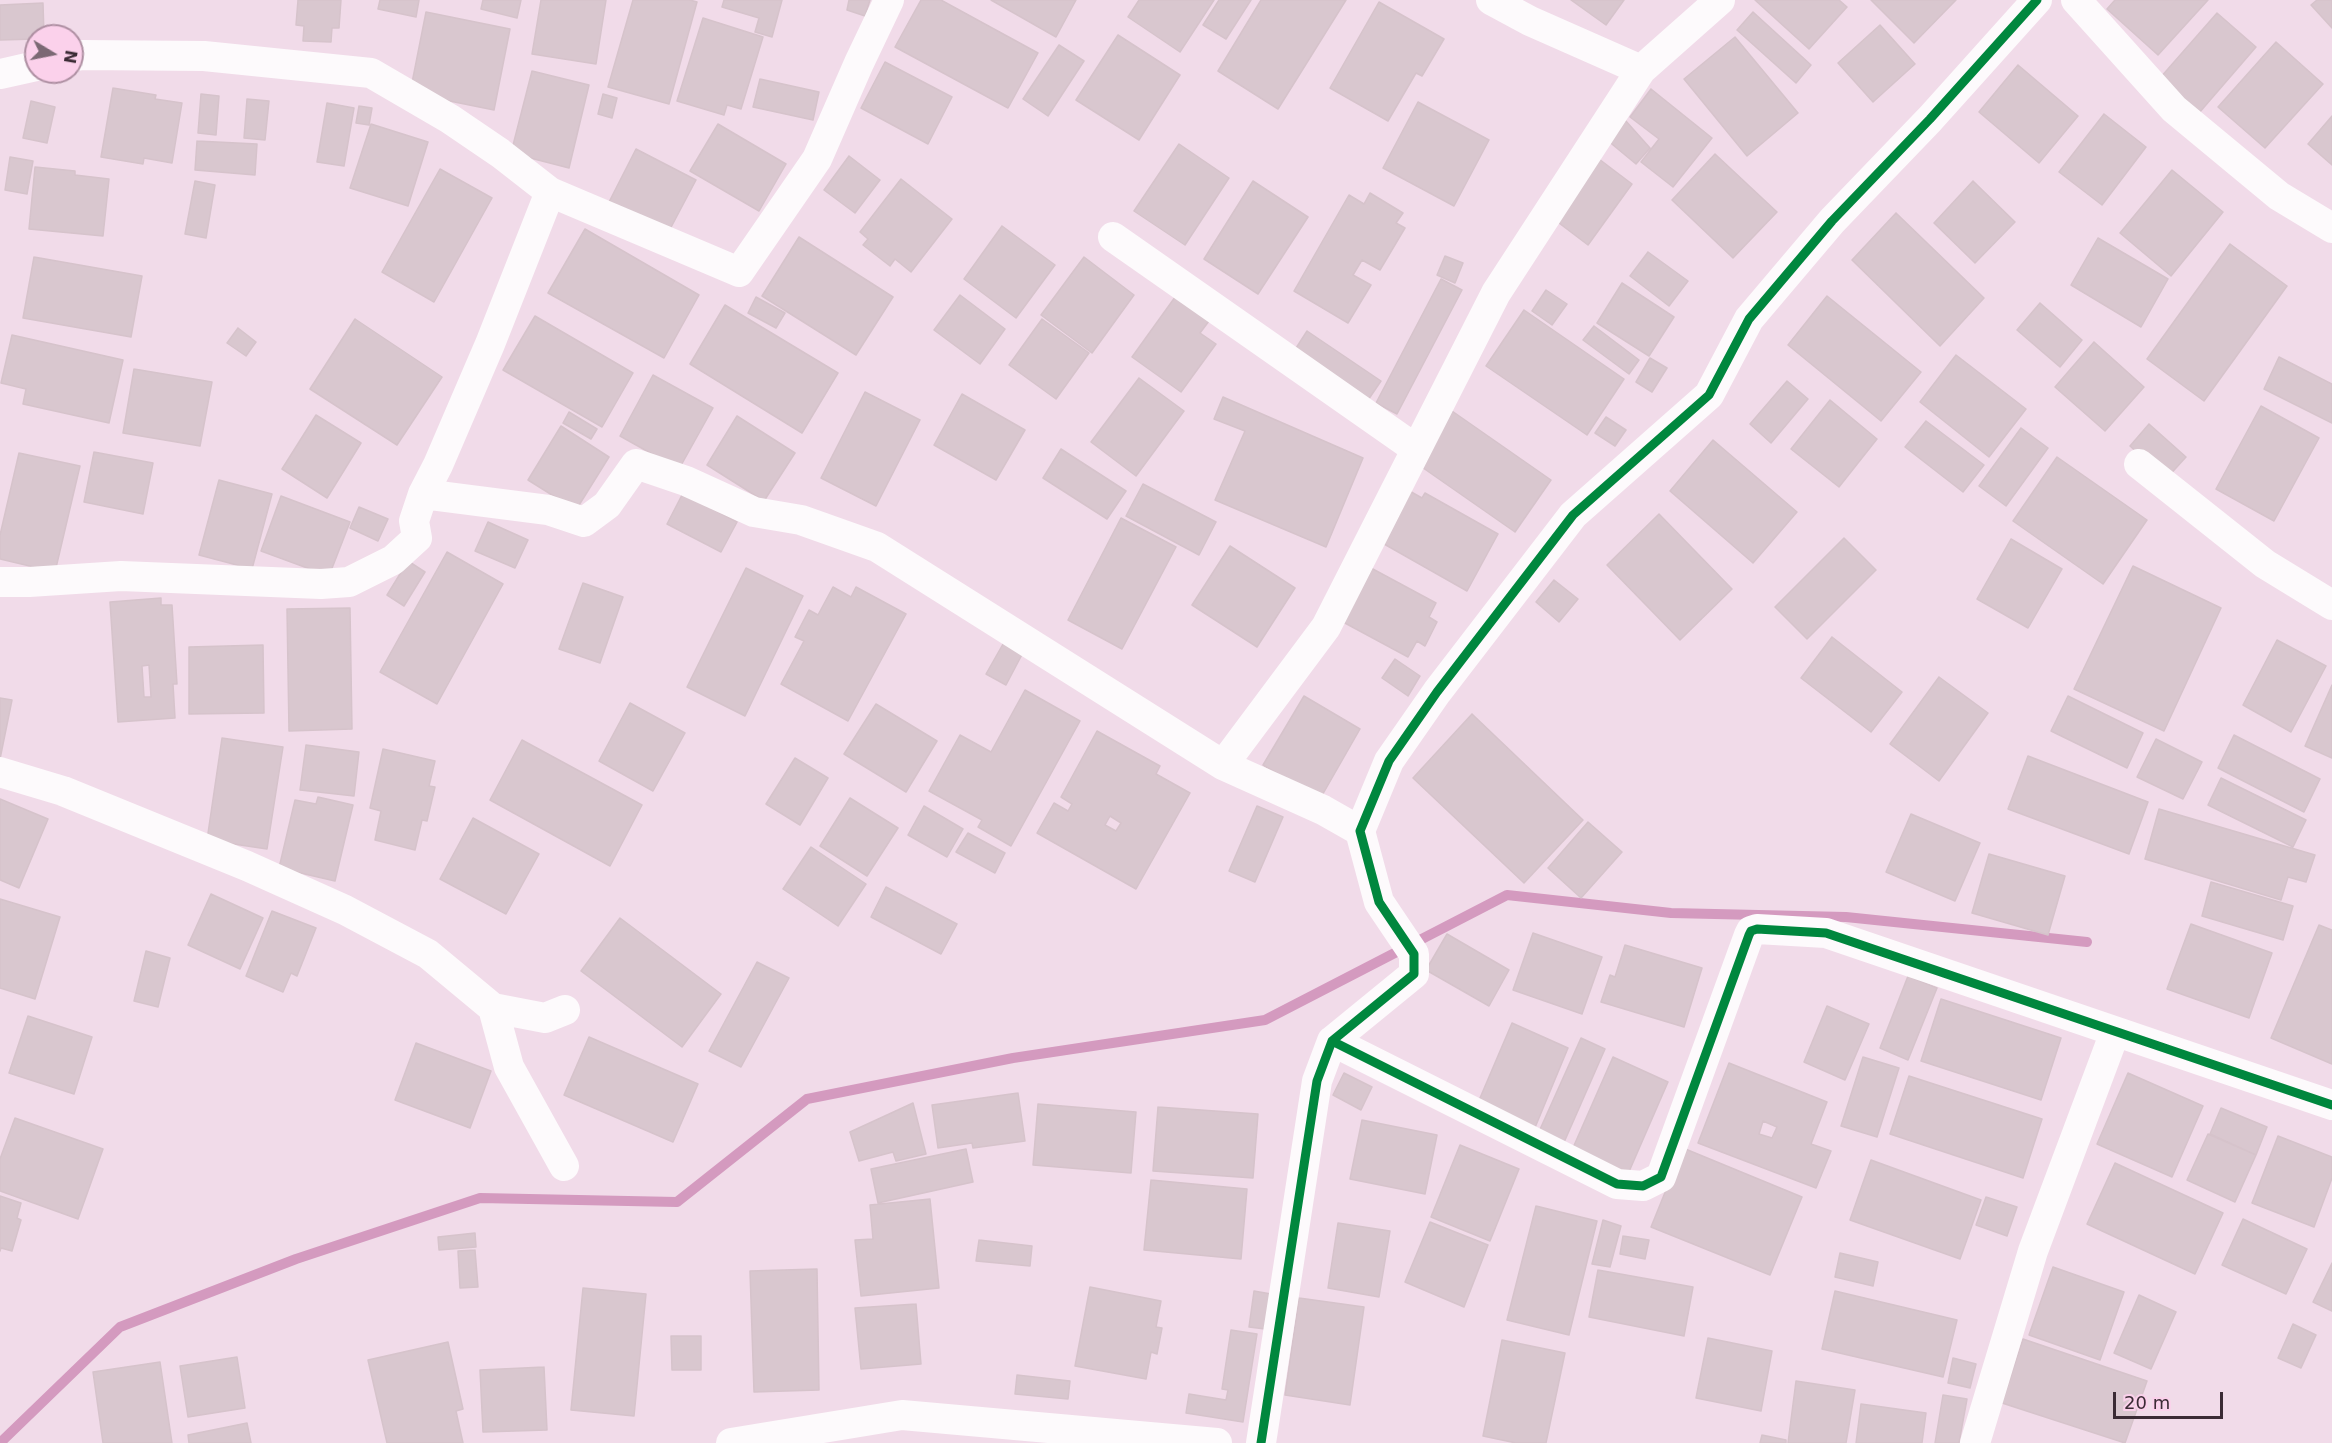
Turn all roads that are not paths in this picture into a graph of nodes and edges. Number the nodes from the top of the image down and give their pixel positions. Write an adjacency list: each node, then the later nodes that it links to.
1 (890, 0): 10 (street)
2 (1491, 0): 8 (street)
3 (1720, 0): 8 (street)
4 (2037, 0): 20 (street)
5 (2076, 0): 11 (street)
6 (84, 55): 10 (street)
7 (24, 69): 9 (street)
8 (1641, 70): 13 (street)
9 (0, 74)
10 (550, 192): 15 (street)
11 (2332, 228)
12 (1113, 237): 13 (street)
13 (1416, 448): 18 (street)
14 (2139, 464): 17 (street)
15 (423, 494): 16 (street); 18 (street)
16 (0, 582)
17 (2332, 605)
18 (1223, 765): 20 (street)
19 (0, 772): 21 (street)
20 (1360, 831): 24 (street)
21 (493, 1008): 22 (street); 26 (street)
22 (565, 1010)
23 (2115, 1032): 24 (street); 25 (street); 30 (street)
24 (1332, 1041): 29 (street)
25 (2332, 1105)
26 (564, 1166)
27 (731, 1443): 28 (street)
28 (1216, 1443)
29 (1262, 1443)
30 (1975, 1443)

